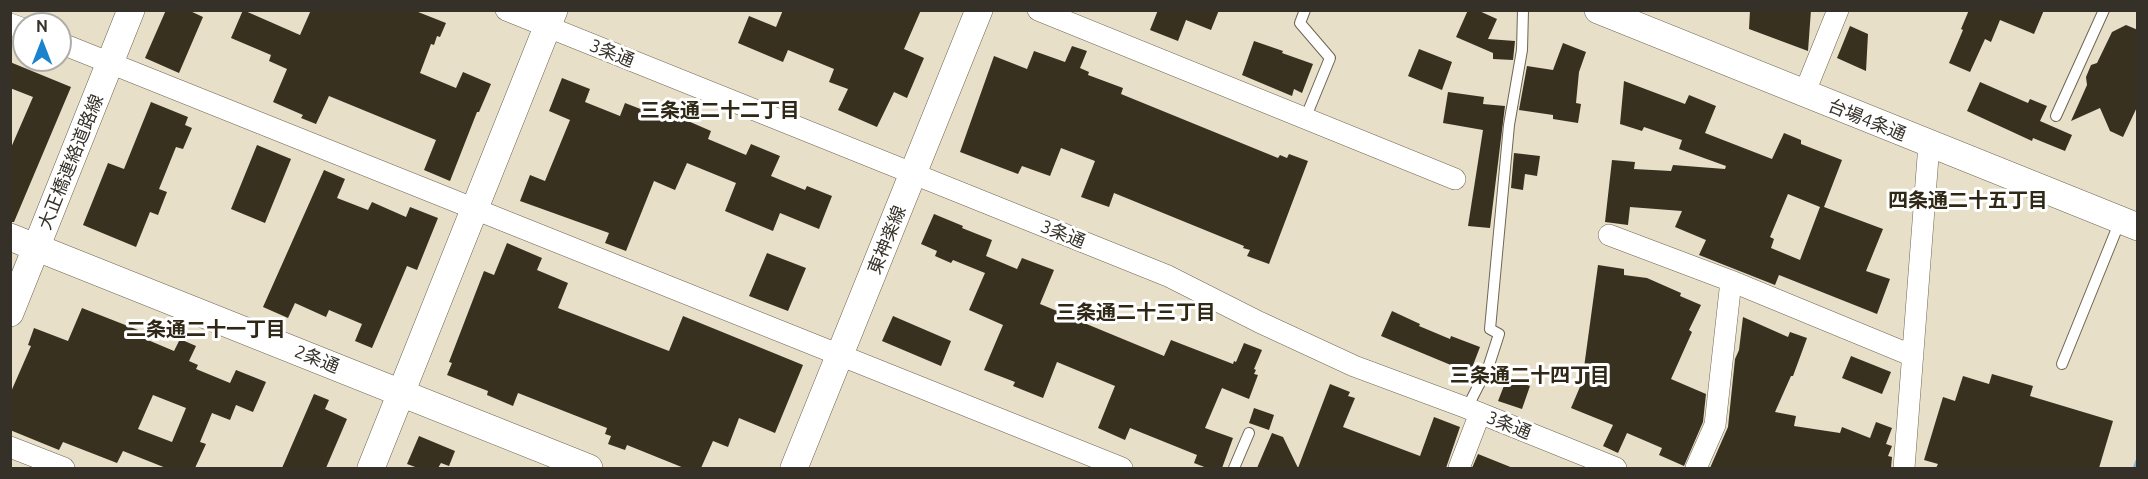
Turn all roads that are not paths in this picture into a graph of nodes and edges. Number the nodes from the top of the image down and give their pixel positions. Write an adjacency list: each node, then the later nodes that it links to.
1 (131, 10): 12 (street, 大正橋連絡道路線)
2 (506, 10): 10 (street, 3条通)
3 (979, 10): 17 (street, 東神楽線)
4 (1038, 10): 15 (street)
5 (1305, 10): 15 (lane)
6 (1523, 10): 30 (lane)
7 (1598, 10): 13 (street, 台場4条通)
8 (1838, 10): 13 (street)
9 (2104, 10): 14 (lane)
10 (551, 19): 17 (street, 3条通); 19 (street)
11 (72, 48): 12 (street)
12 (110, 63): 19 (street); 23 (street, 大正橋連絡道路線)
13 (1804, 94): 16 (street, 台場4条通)
14 (2055, 116)
15 (1305, 119): 18 (street)
16 (1929, 144): 20 (street, 台場4条通); 27 (street)
17 (913, 175): 26 (street, 東神楽線); 30 (street, 3条通)
18 (1455, 179)
19 (474, 209): 26 (street); 29 (street)
20 (2129, 224): 28 (lane)
21 (1609, 235): 24 (street)
22 (10, 237): 23 (street, 2条通)
23 (36, 248): 25 (street, 大正橋連絡道路線); 29 (street, 2条通)
24 (1731, 281): 27 (street); 41 (street)
25 (10, 313)
26 (840, 355): 36 (street, 東神楽線); 37 (street)
27 (1913, 356): 42 (street)
28 (2062, 364)
29 (401, 393): 34 (street); 35 (street, 2条通)
30 (1473, 410): 39 (street); 40 (street, 3条通)
31 (1249, 433): 38 (lane)
32 (10, 447): 33 (street)
33 (64, 468)
34 (371, 468)
35 (589, 468)
36 (794, 468)
37 (1122, 468)
38 (1234, 468)
39 (1459, 468)
40 (1616, 468)
41 (1696, 468)
42 (1904, 468)

